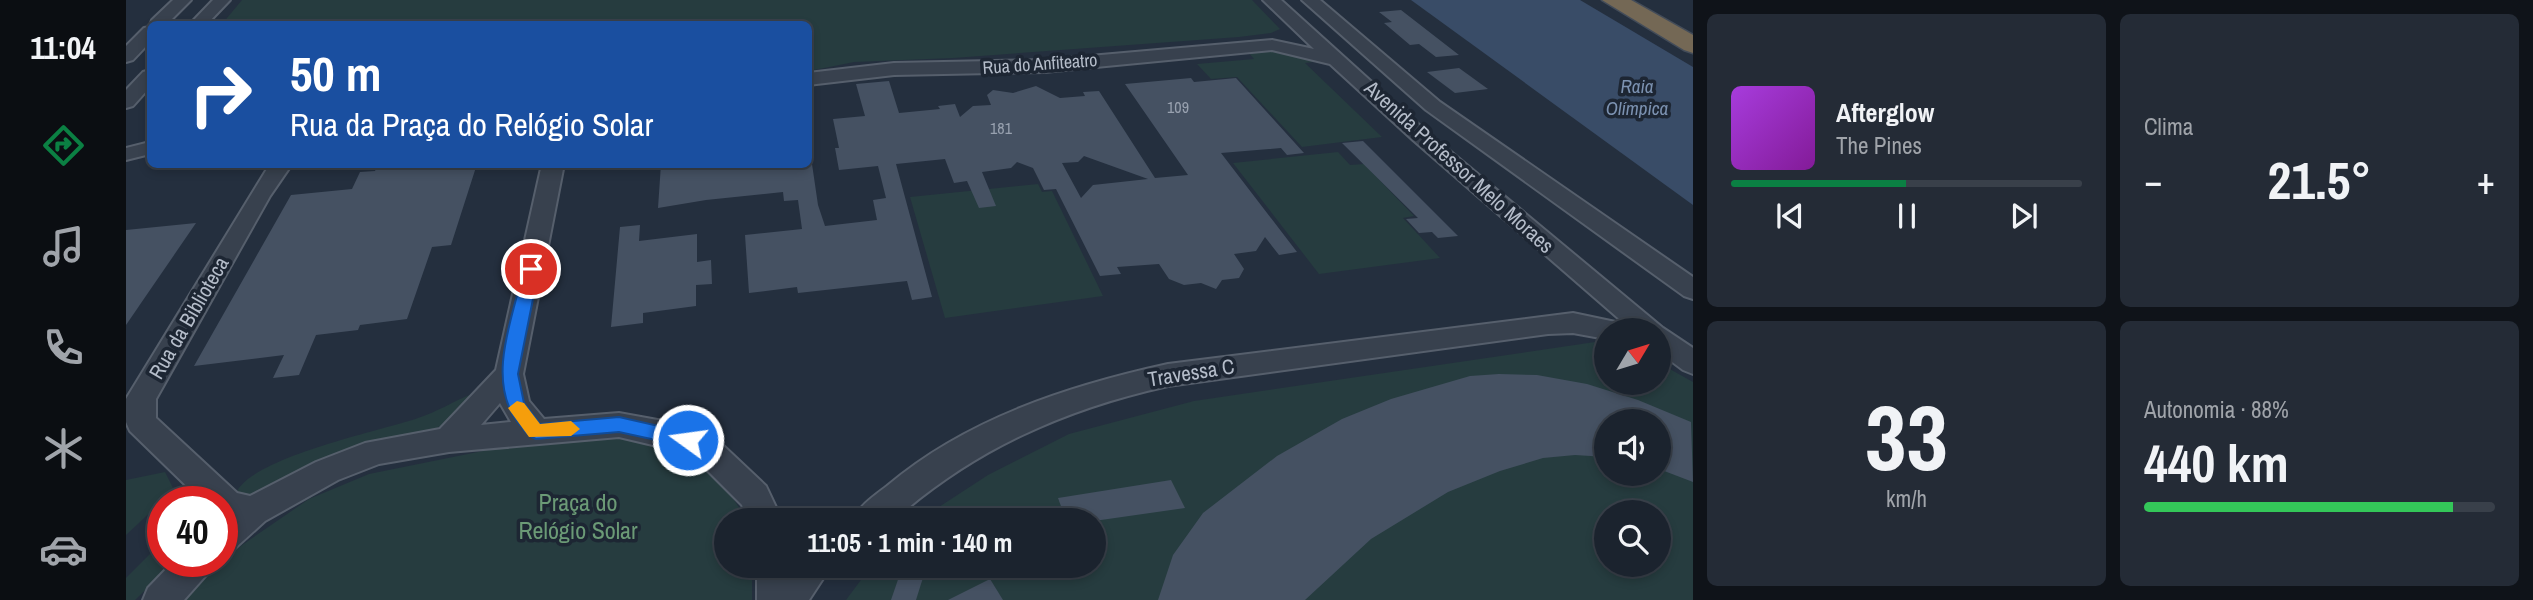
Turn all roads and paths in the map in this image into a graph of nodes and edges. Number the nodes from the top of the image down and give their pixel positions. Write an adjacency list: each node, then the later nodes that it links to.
1 (183, 0): 6 (street)
2 (222, 0): 7 (street)
3 (1271, 0): 8 (street, Avenida Professor Melo Moraes)
4 (1310, 0): 24 (street, Avenida Professor Melo Moraes)
5 (1614, 0): 11 (highway)
6 (161, 21)
7 (201, 21)
8 (1302, 27): 10 (street, Rua do Anfiteatro); 13 (street, Avenida Professor Melo Moraes)
9 (147, 35): 12 (street)
10 (1272, 45): 13 (street, Rua do Anfiteatro); 15 (street, Rua do Anfiteatro)
11 (1693, 45)
12 (126, 56)
13 (1340, 61): 23 (street, Avenida Professor Melo Moraes)
14 (147, 79): 16 (street)
15 (812, 79)
16 (126, 102)
17 (126, 143): 18 (street)
18 (147, 146)
19 (147, 147): 20 (street)
20 (126, 154)
21 (278, 168): 33 (street, Rua da Biblioteca)
22 (552, 168): 28 (street)
23 (1590, 282): 25 (street, Avenida Professor Melo Moraes); 26 (street, Travessa C)
24 (1693, 290)
25 (1635, 318)
26 (1548, 324): 27 (street, Travessa C); 32 (street, Travessa C)
27 (1594, 327)
28 (509, 374): 29 (street); 30 (street)
29 (536, 432): 30 (street); 31 (street)
30 (449, 440): 33 (street)
31 (760, 508)
32 (884, 508)
33 (253, 511): 34 (street)
34 (238, 524)
35 (182, 577): 38 (street)
36 (774, 578): 39 (street)
37 (805, 578): 40 (street)
38 (161, 600)
39 (775, 600)
40 (787, 600)

